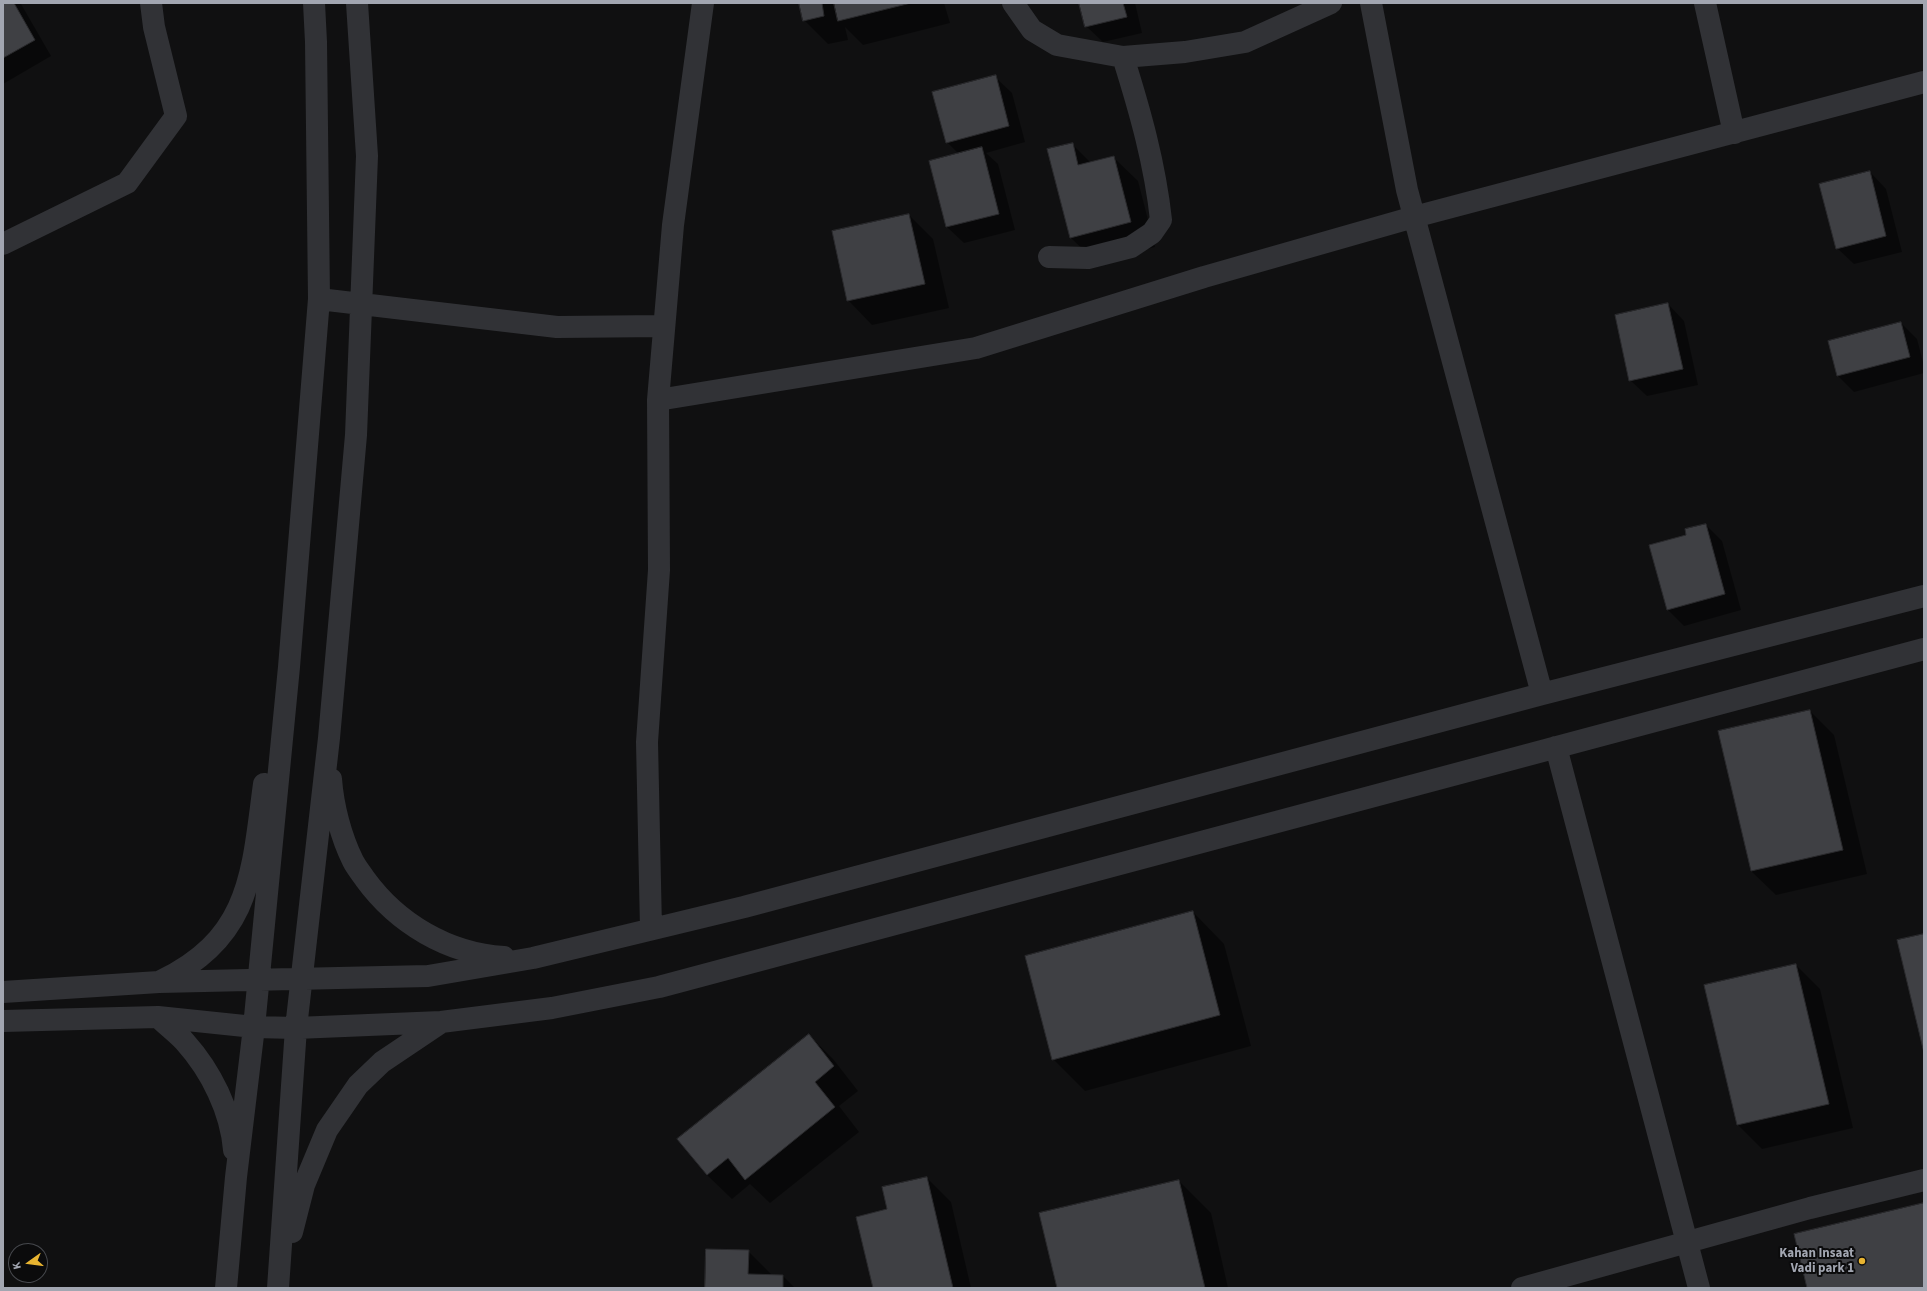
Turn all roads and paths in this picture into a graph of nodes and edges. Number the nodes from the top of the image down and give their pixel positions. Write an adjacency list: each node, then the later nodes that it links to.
1 (151, 3): 13 (street)
2 (314, 3): 15 (street)
3 (358, 3): 16 (street)
4 (703, 3): 17 (street)
5 (1013, 3): 9 (street)
6 (1331, 3): 9 (street)
7 (1371, 3): 12 (street)
8 (1705, 3): 11 (street)
9 (1123, 57): 14 (street)
10 (1924, 82): 11 (street)
11 (1734, 133): 12 (street)
12 (1414, 217): 18 (street); 22 (street)
13 (3, 244)
14 (1049, 257)
15 (319, 299): 16 (street); 21 (street)
16 (361, 304): 17 (street); 23 (street)
17 (664, 326): 18 (street)
18 (658, 400): 25 (street)
19 (1924, 596): 22 (street)
20 (1924, 649): 24 (street)
21 (289, 667): 27 (street); 29 (street)
22 (1542, 694): 25 (street)
23 (329, 738): 26 (street); 28 (street)
24 (1556, 747): 33 (street); 38 (street)
25 (651, 929): 26 (street)
26 (533, 958): 28 (street)
27 (259, 979): 28 (street); 29 (street); 34 (street)
28 (301, 980): 35 (street)
29 (159, 982): 30 (street)
30 (3, 992)
31 (158, 1018): 32 (street); 34 (street); 36 (street)
32 (3, 1021)
33 (441, 1022): 35 (street); 40 (street)
34 (254, 1027): 35 (street); 36 (street)
35 (296, 1028): 40 (street)
36 (236, 1177): 39 (street)
37 (1924, 1180): 38 (street)
38 (1688, 1242): 41 (street); 42 (street)
39 (226, 1288)
40 (278, 1288)
41 (1522, 1288)
42 (1699, 1288)

